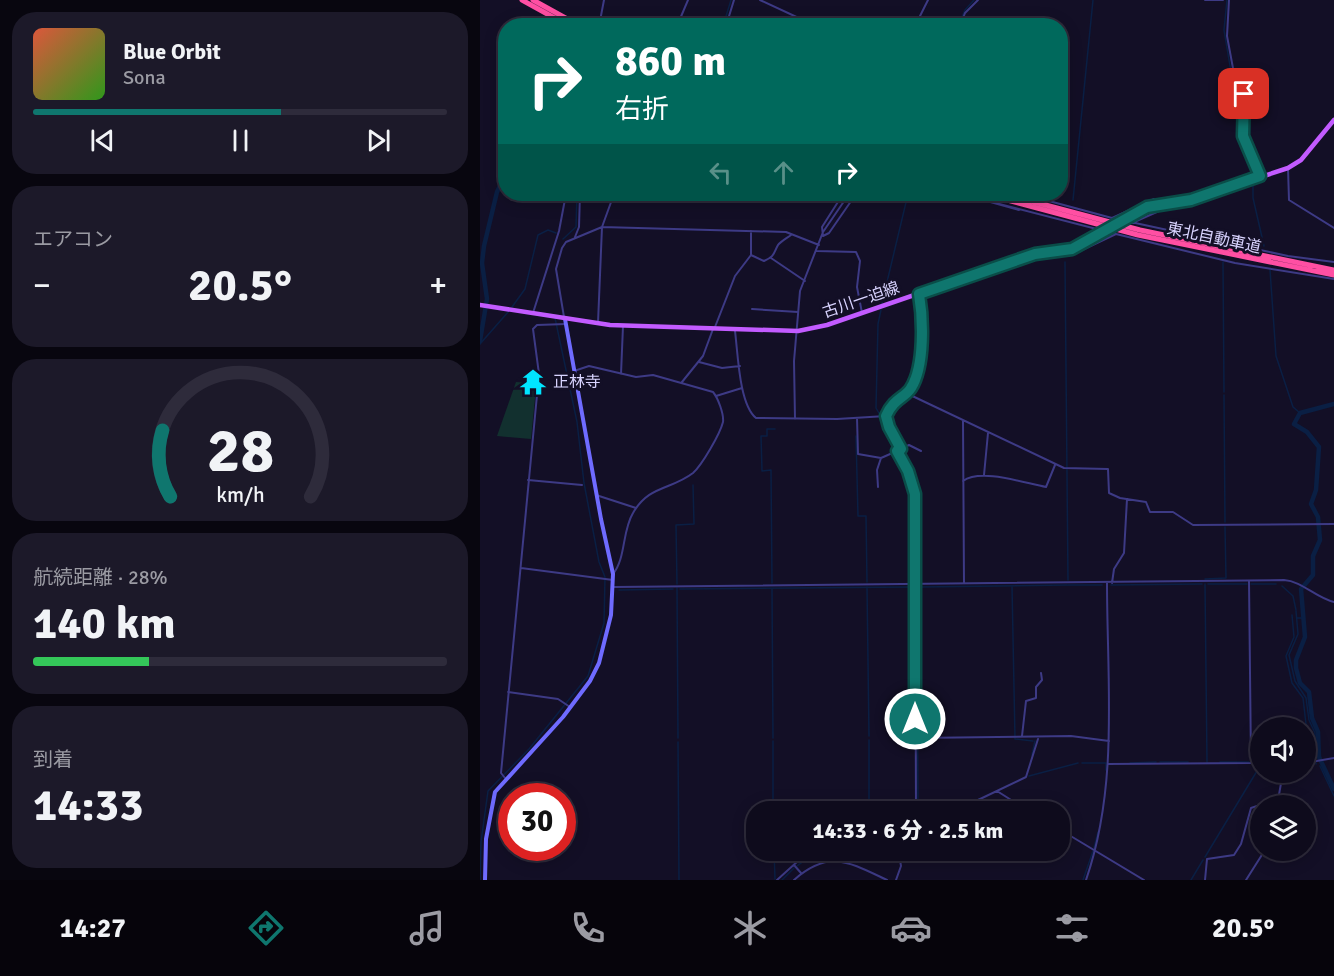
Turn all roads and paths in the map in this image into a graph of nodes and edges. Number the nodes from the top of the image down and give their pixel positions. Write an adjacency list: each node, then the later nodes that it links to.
1 (522, 0): 13 (highway)
2 (533, 0): 14 (highway)
3 (604, 0): 15 (street)
4 (688, 0): 16 (street)
5 (734, 0): 17 (street)
6 (760, 0): 18 (street)
7 (928, 0): 12 (street)
8 (978, 0): 19 (street)
9 (1205, 0): 10 (street)
10 (1223, 0)
11 (1229, 0): 22 (street)
12 (918, 17)
13 (555, 18)
14 (566, 18)
15 (601, 18)
16 (680, 18)
17 (728, 18)
18 (799, 18)
19 (963, 18)
20 (1334, 120): 21 (main road, 古川一迫線)
21 (1288, 168): 22 (main road, 古川一迫線); 40 (street)
22 (1256, 177): 23 (main road, 古川一迫線)
23 (1203, 196): 35 (main road, 古川一迫線); 38 (street)
24 (565, 201): 60 (street)
25 (580, 201): 45 (street)
26 (612, 201): 39 (street)
27 (839, 201): 44 (street)
28 (844, 201): 44 (street)
29 (851, 201): 44 (street)
30 (988, 201): 36 (street)
31 (996, 201): 36 (street)
32 (1011, 201): 53 (highway, 東北自動車道)
33 (1030, 201): 52 (highway, 東北自動車道)
34 (1050, 201): 37 (street)
35 (1161, 203): 37 (street); 47 (main road, 古川一迫線, bridge)
36 (1024, 210): 43 (street)
37 (1112, 218): 38 (street)
38 (1132, 223): 51 (street)
39 (602, 227): 41 (street); 45 (street); 62 (street)
40 (1334, 228)
41 (751, 231): 42 (street); 49 (street)
42 (791, 234): 46 (street); 50 (street)
43 (1116, 234): 47 (street); 53 (street)
44 (823, 236): 46 (street)
45 (575, 238): 61 (street)
46 (819, 245): 48 (street)
47 (1072, 249): 55 (main road, 古川一迫線)
48 (817, 251): 54 (street); 59 (street)
49 (751, 255): 50 (street); 64 (street)
50 (771, 258): 54 (street)
51 (1334, 262)
52 (1334, 270)
53 (1334, 277)
54 (805, 281): 58 (street)
55 (919, 294): 59 (main road, 古川一迫線); 73 (street)
56 (480, 305): 60 (main road, 古川一迫線)
57 (752, 309): 58 (street)
58 (798, 312): 66 (street)
59 (862, 312): 66 (main road, 古川一迫線)
60 (533, 313): 61 (main road, 古川一迫線)
61 (561, 320): 62 (main road, 古川一迫線); 69 (street); 85 (street)
62 (598, 323): 63 (main road, 古川一迫線)
63 (623, 326): 64 (main road, 古川一迫線); 70 (street)
64 (713, 329): 65 (main road, 古川一迫線); 67 (street)
65 (735, 330): 66 (main road, 古川一迫線); 68 (street)
66 (798, 331): 77 (street)
67 (698, 361): 68 (street); 71 (street)
68 (740, 366): 72 (street)
69 (574, 371): 70 (street); 89 (street)
70 (621, 374): 71 (street)
71 (682, 382): 74 (street)
72 (742, 388): 74 (street); 77 (street)
73 (906, 393): 75 (street); 78 (street)
74 (716, 396): 91 (street)
75 (886, 416): 76 (street); 80 (street)
76 (857, 418): 77 (street); 82 (street)
77 (795, 419)
78 (963, 421): 79 (street); 86 (street)
79 (989, 432): 83 (street); 84 (street)
80 (899, 450): 81 (street); 82 (street); 100 (street)
81 (921, 451)
82 (881, 458): 88 (street)
83 (1056, 464): 84 (street); 90 (street)
84 (984, 475): 86 (street)
85 (528, 480): 87 (street); 93 (street)
86 (963, 481): 97 (street)
87 (582, 485)
88 (878, 487)
89 (596, 495): 91 (street); 94 (street)
90 (1127, 499): 92 (street); 99 (street)
91 (636, 508): 94 (street)
92 (1334, 524)
93 (520, 568): 95 (street); 104 (street)
94 (613, 574): 95 (street)
95 (611, 580): 101 (street)
96 (1249, 581): 99 (street); 102 (street); 106 (street)
97 (964, 583): 98 (street); 100 (street)
98 (1107, 583): 99 (street); 110 (street)
99 (1113, 583)
100 (915, 584): 101 (street); 108 (street)
101 (614, 587): 105 (street)
102 (1334, 602)
103 (1041, 673): 107 (street)
104 (508, 692): 105 (street); 115 (street)
105 (569, 706): 115 (street)
106 (1250, 717)
107 (1022, 736): 108 (street); 109 (street)
108 (917, 738): 117 (street)
109 (1039, 739): 110 (street); 116 (street)
110 (1108, 741): 114 (street)
111 (1334, 758): 112 (street)
112 (1316, 760)
113 (1250, 763): 114 (street)
114 (1108, 764): 122 (street)
115 (506, 778): 128 (street)
116 (998, 791): 118 (street); 119 (street)
117 (916, 801)
118 (979, 801)
119 (1013, 801)
120 (1250, 812): 135 (street)
121 (1070, 836): 122 (street)
122 (1095, 851): 133 (street); 134 (street)
123 (800, 861): 126 (street)
124 (900, 861): 132 (street)
125 (1258, 861): 136 (street)
126 (794, 865): 127 (street); 129 (street)
127 (801, 873): 130 (street); 131 (street)
128 (485, 880)
129 (777, 880)
130 (794, 880)
131 (885, 880)
132 (896, 880)
133 (1086, 880)
134 (1144, 880)
135 (1205, 880)
136 (1246, 880)

